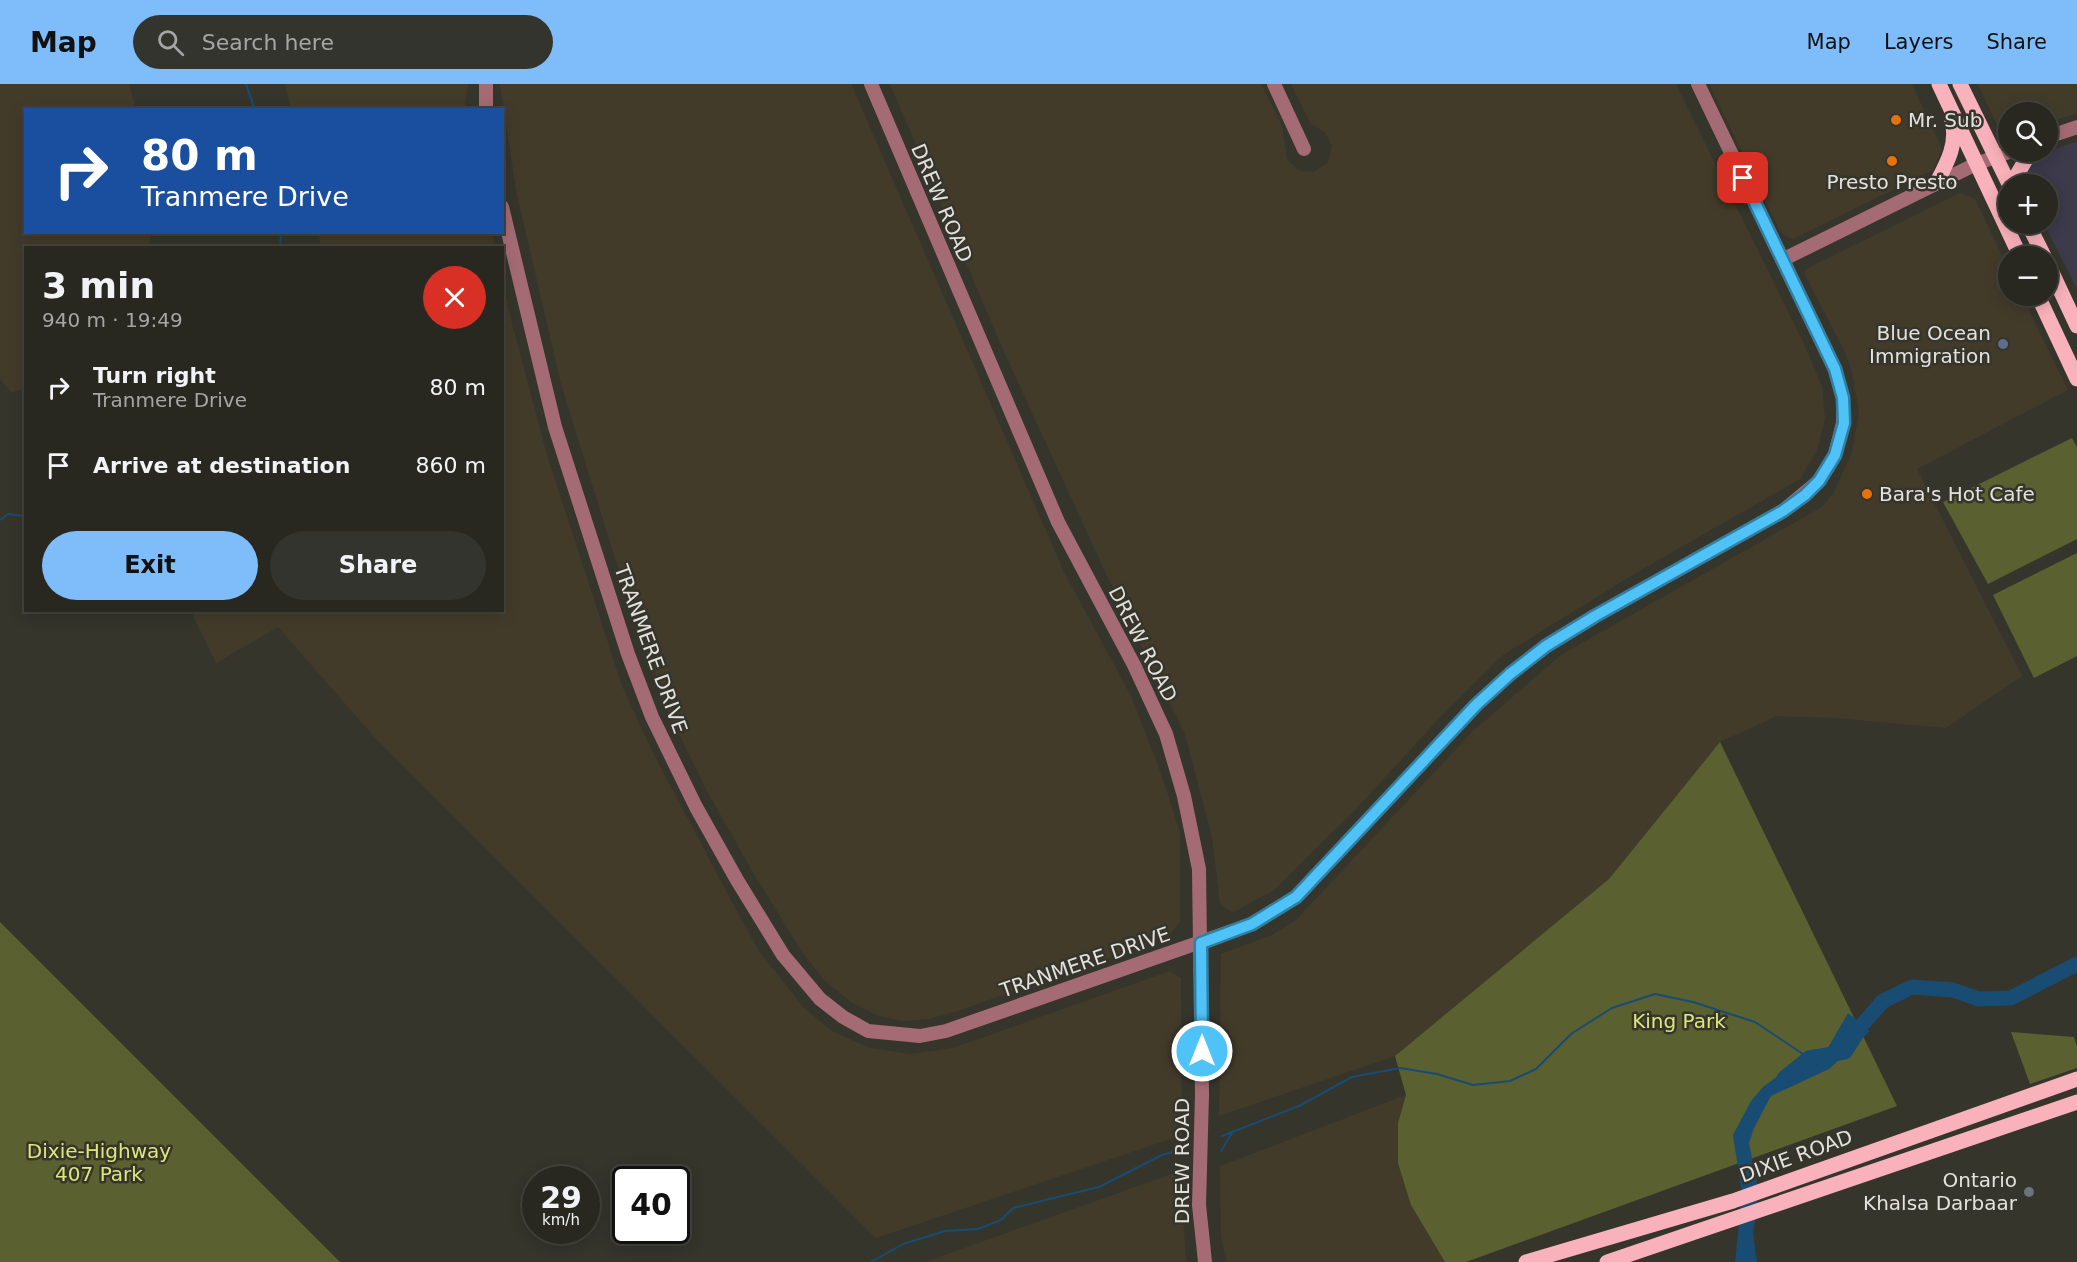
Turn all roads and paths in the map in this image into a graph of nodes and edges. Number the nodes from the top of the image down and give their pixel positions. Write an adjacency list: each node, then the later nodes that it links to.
1 (486, 84): 8 (street)
2 (871, 84): 23 (street, DREW ROAD)
3 (1274, 84): 12 (street)
4 (1698, 84): 18 (street, TRANMERE DRIVE)
5 (1939, 84): 7 (main road)
6 (1960, 84): 11 (main road)
7 (1947, 101): 14 (main road); 15 (main road)
8 (486, 108)
9 (2077, 127): 10 (street)
10 (2058, 134)
11 (1998, 147)
12 (1304, 149)
13 (1998, 156): 14 (street)
14 (1976, 164): 15 (street); 17 (main road)
15 (1938, 183): 18 (street)
16 (504, 216): 23 (street, TRANMERE DRIVE)
17 (2015, 246)
18 (1782, 260): 23 (street, TRANMERE DRIVE)
19 (2058, 285): 21 (main road)
20 (2043, 306): 22 (main road)
21 (2077, 326)
22 (2077, 379)
23 (1201, 943): 26 (street, DREW ROAD)
24 (2077, 1079): 27 (main road, DIXIE ROAD)
25 (2077, 1102): 28 (main road, DIXIE ROAD)
26 (1205, 1262)
27 (1526, 1262)
28 (1607, 1262)

